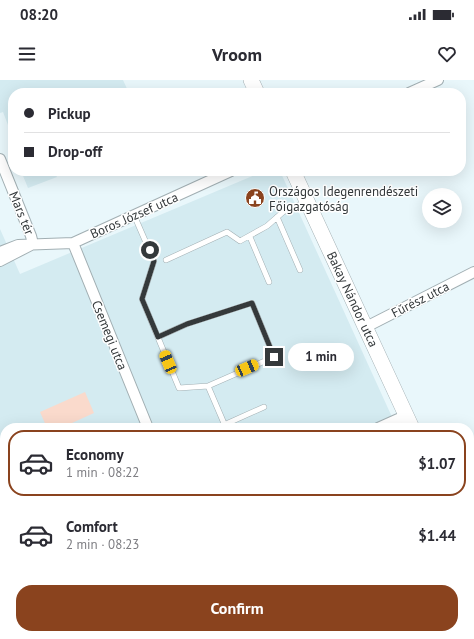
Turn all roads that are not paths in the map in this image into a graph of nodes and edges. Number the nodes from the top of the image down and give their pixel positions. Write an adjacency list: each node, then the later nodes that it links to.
1 (438, 80): 2 (street)
2 (420, 88)
3 (0, 159): 11 (street, Mars tér)
4 (220, 176): 7 (street, Boros József utca)
5 (294, 176): 6 (street, Bakay Nándor utca)
6 (307, 202): 8 (lane); 18 (street, Bakay Nándor utca)
7 (134, 215): 10 (street, Boros József utca); 19 (lane)
8 (277, 217): 9 (lane); 15 (lane)
9 (250, 237): 13 (lane); 17 (lane)
10 (73, 243): 11 (street, Boros József utca); 23 (street, Csemegi utca)
11 (33, 244): 12 (street, Mars tér); 14 (street, Mars tér)
12 (0, 252)
13 (166, 260)
14 (0, 261)
15 (300, 270)
16 (474, 272): 18 (street, Fűrész utca)
17 (270, 282)
18 (366, 327): 22 (street, Bakay Nándor utca)
19 (158, 337): 20 (lane); 20 (lane)
20 (208, 386): 24 (lane)
21 (264, 408): 25 (lane)
22 (409, 422)
23 (146, 423)
24 (225, 423)
25 (232, 423)

